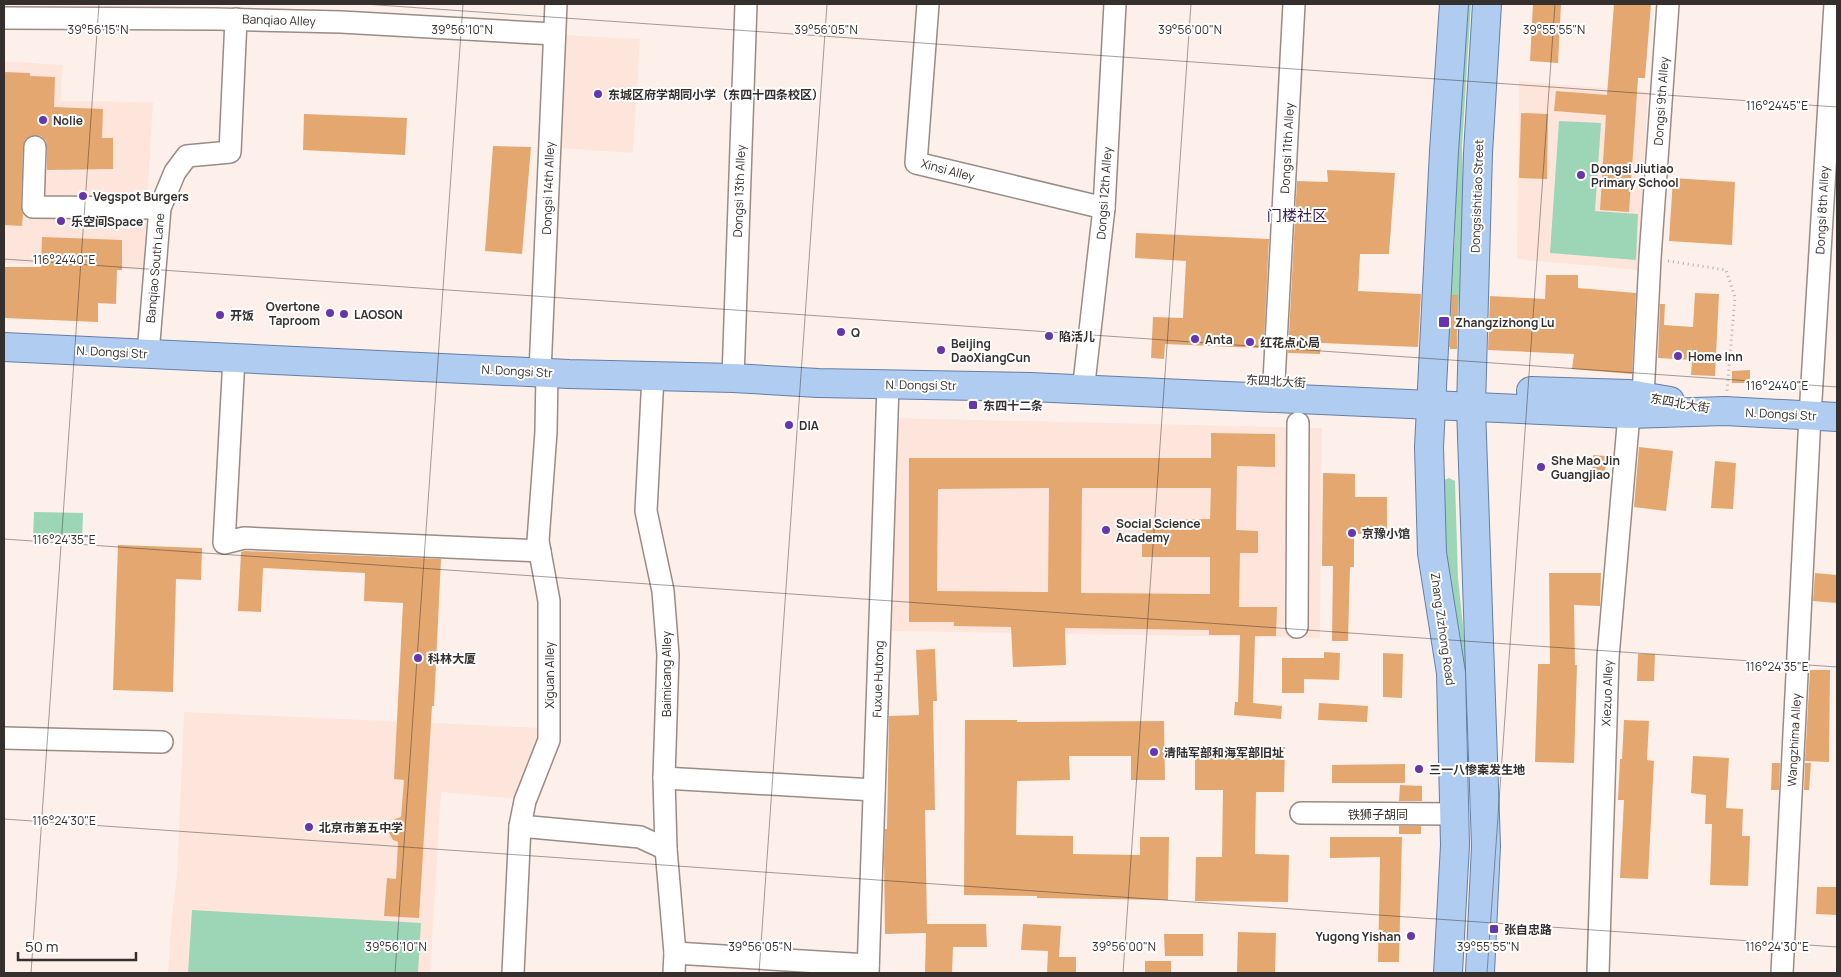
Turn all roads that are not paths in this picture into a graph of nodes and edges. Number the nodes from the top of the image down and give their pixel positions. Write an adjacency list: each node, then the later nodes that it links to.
1 (556, 4): 12 (street, Dongsi 14th Alley)
2 (746, 4): 21 (street, Dongsi 13th Alley)
3 (928, 4): 15 (street, Xinsi Alley)
4 (1115, 4): 15 (street, Dongsi 12th Alley)
5 (1294, 4): 22 (street, Dongsi 11th Alley)
6 (1454, 4): 26 (main road)
7 (1488, 4): 27 (main road, Dongsishitiao Street)
8 (1668, 4): 28 (street, Dongsi 9th Alley)
9 (1835, 4): 30 (street, Dongsi 8th Alley)
10 (223, 14): 11 (street, Banqiao Alley); 12 (street, Banqiao Alley); 14 (street, Banqiao South Lane)
11 (4, 18)
12 (554, 34): 19 (street, Dongsi 14th Alley)
13 (35, 147): 14 (street)
14 (160, 208): 17 (street, Banqiao South Lane)
15 (1104, 208): 23 (street, Dongsi 12th Alley)
16 (4, 347): 17 (main road, N. Dongsi Str)
17 (148, 354): 18 (main road, N. Dongsi Str)
18 (234, 358): 19 (main road, N. Dongsi Str); 33 (street)
19 (544, 372): 20 (main road, N. Dongsi Str); 33 (street, Xiguan Alley)
20 (653, 376): 21 (main road, N. Dongsi Str); 37 (street, Baimicang Alley)
21 (733, 378): 24 (main road, N. Dongsi Str)
22 (1274, 381): 23 (main road, 东四北大街); 26 (main road, 东四北大街)
23 (1084, 383): 25 (main road, 东四北大街)
24 (888, 385): 25 (main road, N. Dongsi Str); 38 (street, Fuxue Hutong)
25 (1030, 387): 26 (main road, 东四北大街)
26 (1432, 396): 27 (main road, 东四北大街); 40 (main road, Zhang Zizhong Road)
27 (1472, 398): 28 (main road, 东四北大街); 47 (main road)
28 (1636, 405): 29 (main road, 东四北大街); 48 (street, Xiezuo Alley)
29 (1725, 411): 30 (main road, N. Dongsi Str)
30 (1810, 416): 31 (main road, N. Dongsi Str); 49 (street, Wangzhima Alley)
31 (1837, 417)
32 (1298, 423): 34 (street)
33 (540, 550): 41 (street, Xiguan Alley)
34 (1298, 627)
35 (4, 738): 36 (street)
36 (162, 742)
37 (664, 778): 38 (street); 42 (street, Baimicang Alley)
38 (874, 790): 44 (street, Fuxue Hutong)
39 (1301, 813): 40 (street, 铁狮子胡同)
40 (1455, 814): 46 (main road, Zhang Zizhong Road)
41 (520, 826): 42 (street); 45 (street, Xiguan Alley)
42 (666, 849): 43 (street, Baimicang Alley)
43 (674, 963): 44 (street)
44 (868, 969)
45 (513, 973)
46 (1448, 973)
47 (1480, 973)
48 (1598, 973)
49 (1782, 973)

